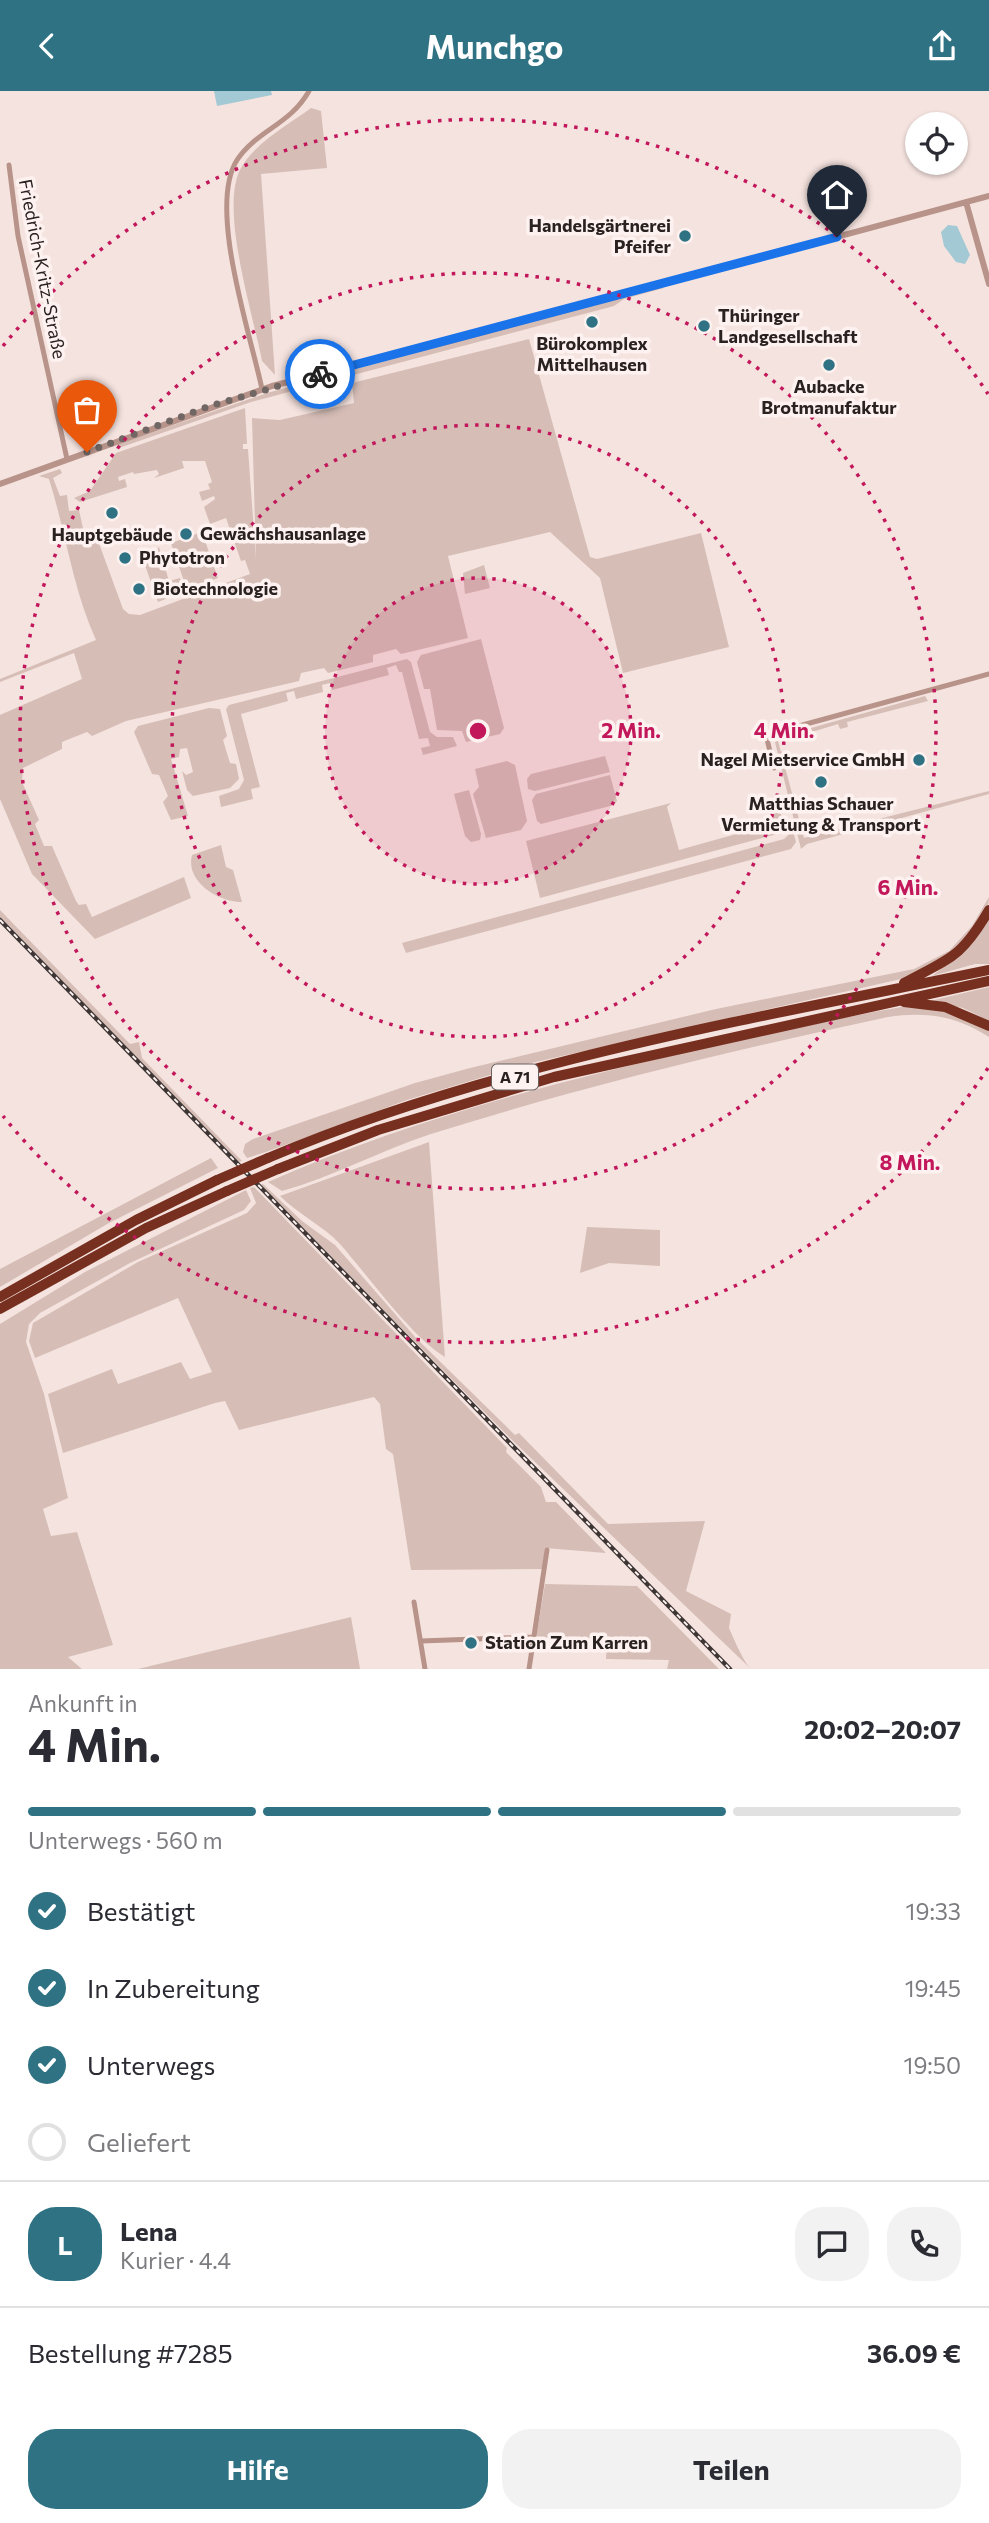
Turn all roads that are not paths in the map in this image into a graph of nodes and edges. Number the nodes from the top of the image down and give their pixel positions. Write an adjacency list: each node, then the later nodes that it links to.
1 (309, 91): 6 (street)
2 (9, 165): 7 (street, Friedrich-Kritz-Straße)
3 (989, 196): 4 (street)
4 (966, 202): 5 (street); 6 (street)
5 (989, 284)
6 (262, 389): 7 (street)
7 (67, 460): 8 (street)
8 (0, 484)
9 (989, 674): 10 (street)
10 (774, 768)
11 (989, 910): 14 (highway)
12 (989, 970): 14 (highway, A 71)
13 (989, 981): 14 (highway, A 71)
14 (893, 995): 15 (highway); 16 (highway, A 71, bridge); 17 (highway, A 71, bridge)
15 (989, 1026)
16 (0, 1297)
17 (0, 1309)
18 (547, 1550): 20 (street)
19 (414, 1602): 21 (street)
20 (534, 1637): 21 (street); 23 (street)
21 (421, 1641): 22 (street)
22 (425, 1669)
23 (529, 1669)

